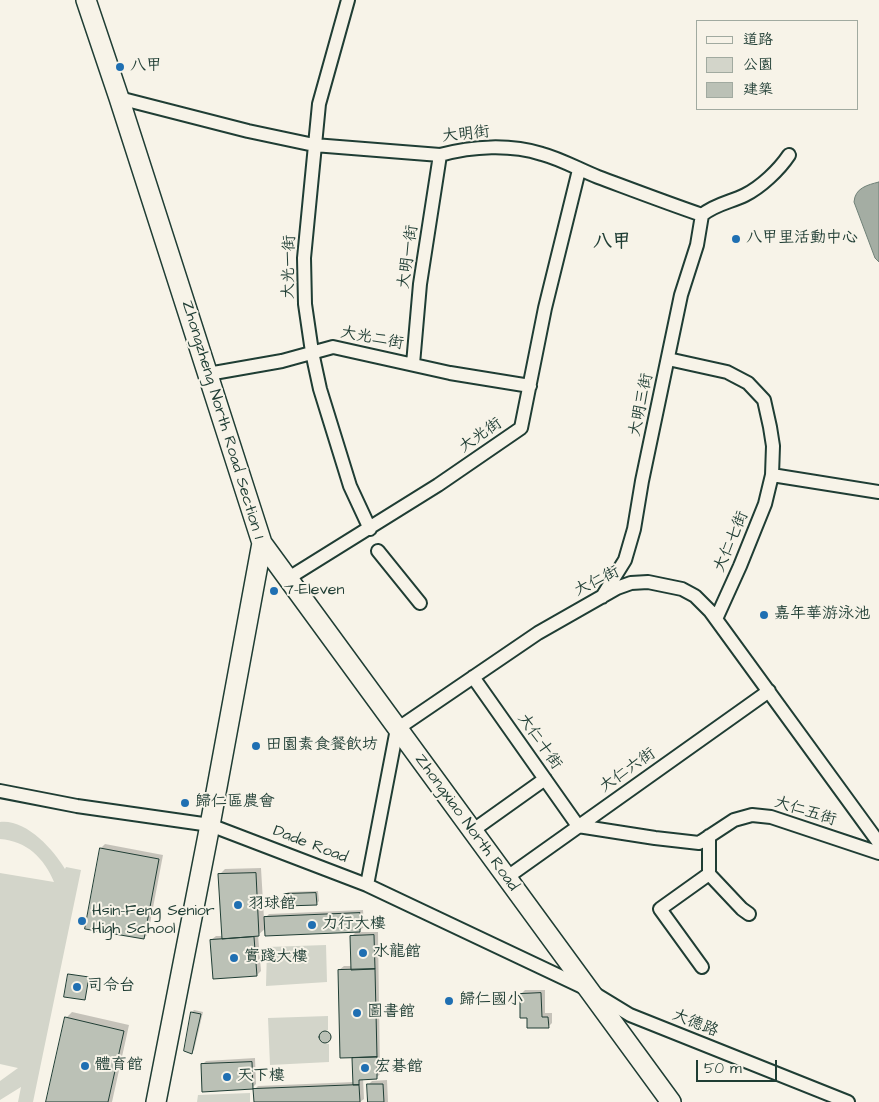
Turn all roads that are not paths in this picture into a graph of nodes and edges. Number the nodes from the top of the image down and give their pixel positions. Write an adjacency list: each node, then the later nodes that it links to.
1 (86, 0): 3 (main road, Zhongzheng North Road Section 1)
2 (348, 0): 4 (street, 大光一街)
3 (119, 98): 4 (street, 大明街); 12 (main road, Zhongzheng North Road Section 1)
4 (314, 145): 5 (street, 大明街); 9 (street, 大光一街)
5 (440, 155): 7 (street, 大明街); 11 (street, 大明一街)
6 (789, 155): 8 (street)
7 (579, 170): 8 (street, 大明街); 13 (street, 大光街)
8 (702, 215): 10 (street, 大明三街)
9 (312, 352): 11 (street, 大光二街); 12 (street, 大光二街); 16 (street, 大光一街)
10 (668, 359): 14 (street, 大仁七街); 20 (street, 大明三街)
11 (412, 364): 13 (street, 大光二街)
12 (208, 374): 17 (main road, Zhongzheng North Road Section 1)
13 (530, 386): 16 (street, 大光街)
14 (772, 476): 15 (street); 22 (street, 大仁七街)
15 (879, 492)
16 (370, 529): 19 (street, 大光街)
17 (262, 543): 19 (main road, Zhongxiao North Road); 28 (main road, Zhongzheng North Road Section 1)
18 (378, 551): 21 (street)
19 (287, 579): 25 (main road, Zhongxiao North Road)
20 (602, 598): 22 (street, 大仁街); 23 (street, 大仁街)
21 (420, 603)
22 (716, 619): 24 (street, 大仁街)
23 (473, 677): 25 (street, 大仁街); 26 (street, 大仁十街)
24 (769, 691): 29 (street, 大仁六街); 32 (street, 大仁街)
25 (397, 729): 30 (main road, Zhongxiao North Road); 36 (street)
26 (545, 779): 29 (street, 大仁十街); 30 (street)
27 (0, 791): 28 (street, Dade Road)
28 (210, 825): 36 (street, Dade Road); 40 (main road, Zhongzheng North Road Section 1)
29 (578, 826): 31 (street, 大仁五街); 35 (street, 大仁六街)
30 (472, 831): 35 (main road, Zhongxiao North Road)
31 (709, 836): 33 (street, 大仁五街); 34 (street)
32 (879, 843)
33 (879, 854)
34 (709, 874): 37 (street); 38 (street)
35 (506, 878): 39 (main road, Zhongxiao North Road)
36 (367, 884): 39 (street, Dade Road)
37 (750, 914)
38 (702, 967)
39 (589, 990): 41 (main road, Zhongxiao North Road); 42 (street, 大德路)
40 (156, 1102)
41 (671, 1102)
42 (848, 1102)

